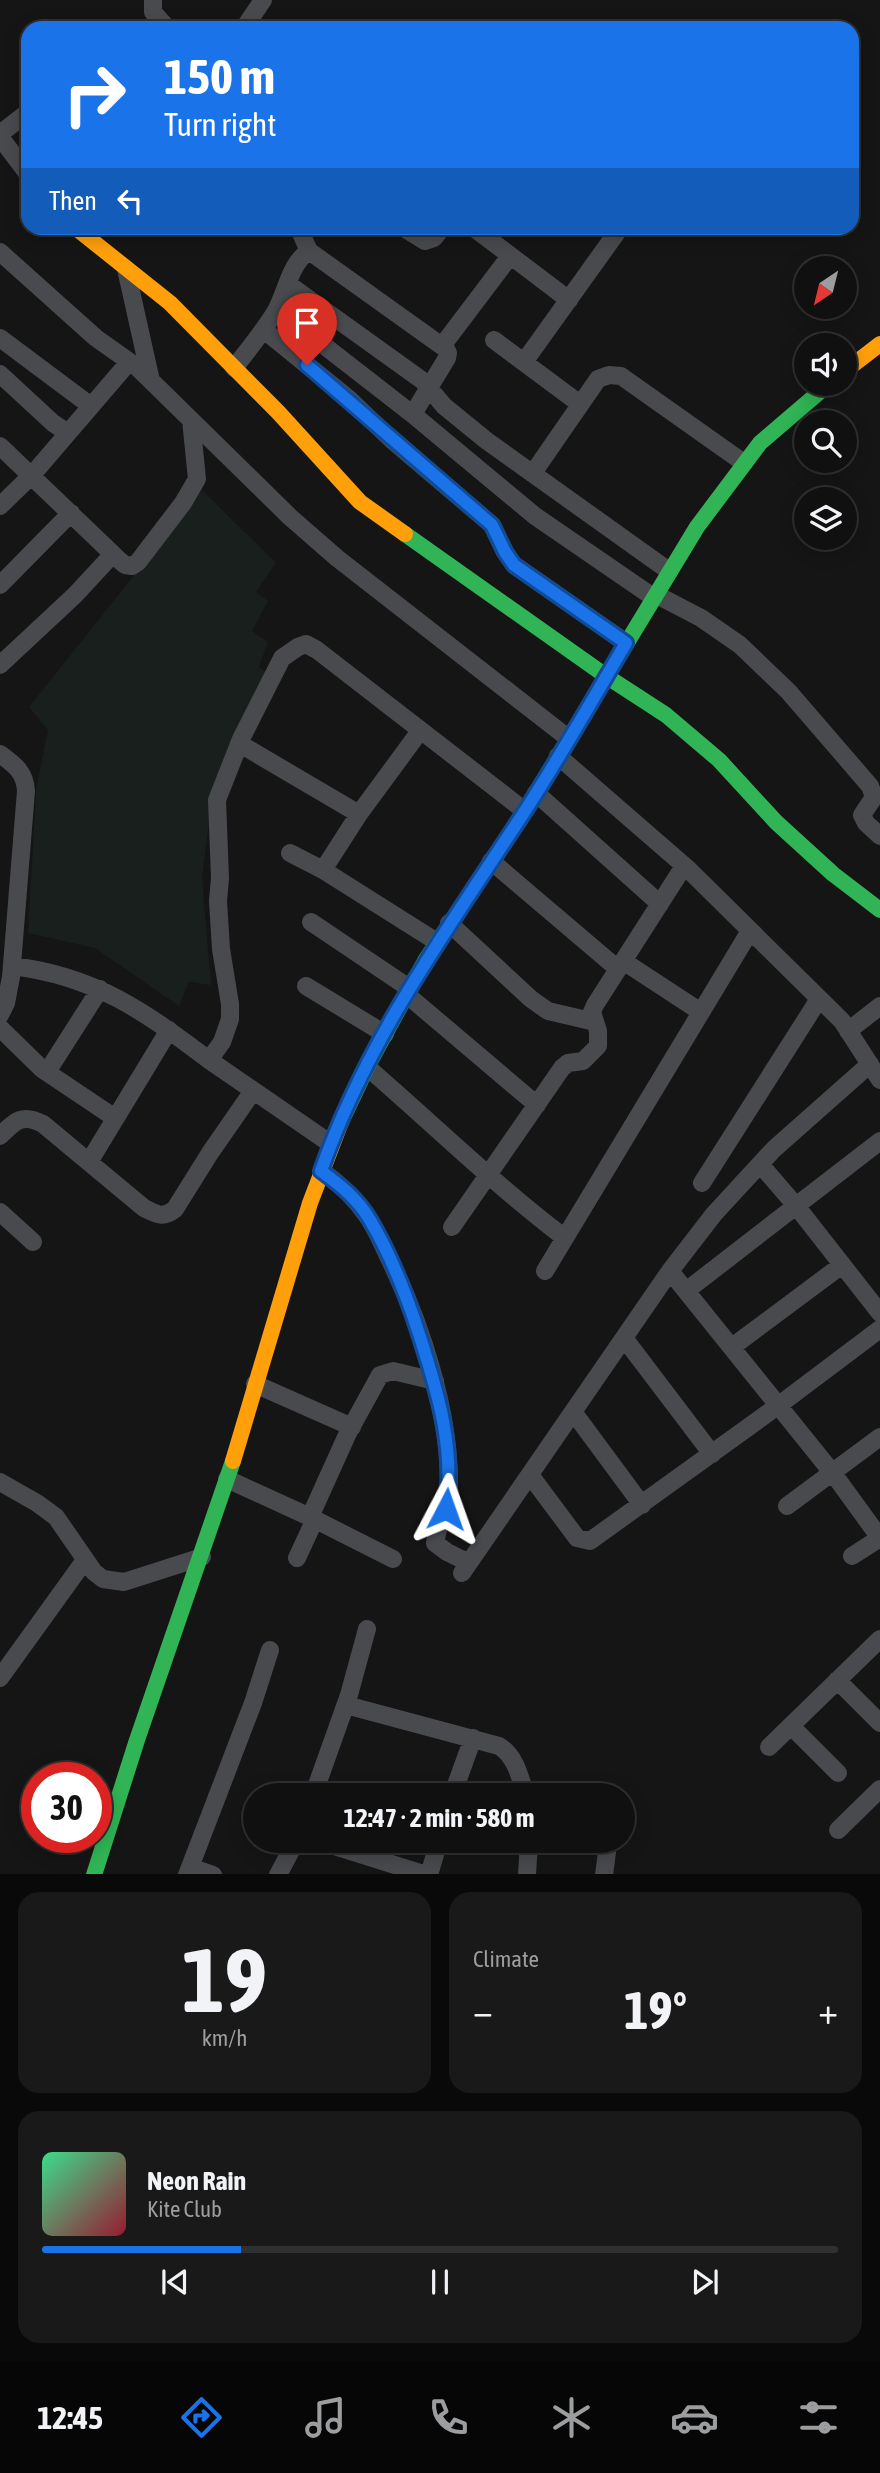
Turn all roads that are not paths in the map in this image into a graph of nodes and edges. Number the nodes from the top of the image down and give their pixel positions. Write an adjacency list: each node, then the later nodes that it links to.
1 (153, 0): 3 (street)
2 (263, 0): 4 (street)
3 (161, 21)
4 (249, 21)
5 (21, 118): 6 (street)
6 (0, 136): 7 (street)
7 (21, 164)
8 (84, 235): 15 (main road)
9 (99, 235): 15 (street)
10 (302, 235): 16 (street)
11 (415, 235): 12 (street)
12 (436, 235)
13 (483, 235): 18 (street)
14 (615, 235): 21 (street)
15 (93, 243): 19 (main road)
16 (309, 251): 20 (street); 27 (street)
17 (0, 252): 28 (street)
18 (510, 256): 21 (street); 27 (street)
19 (126, 269): 31 (main road); 33 (street)
20 (288, 284): 22 (street); 34 (street)
21 (569, 300): 29 (street)
22 (277, 309): 23 (street); 38 (street)
23 (264, 330): 31 (street); 51 (street)
24 (0, 338): 37 (street)
25 (494, 340): 29 (street)
26 (880, 344): 30 (main road)
27 (442, 346): 34 (street)
28 (129, 362): 33 (street); 37 (street)
29 (524, 362): 36 (street)
30 (857, 362)
31 (234, 368): 53 (main road)
32 (0, 374): 40 (street)
33 (151, 382): 39 (street)
34 (429, 387): 38 (street); 43 (street)
35 (815, 396): 42 (main road)
36 (580, 404): 42 (street); 43 (street)
37 (91, 406): 40 (street)
38 (413, 414): 50 (street)
39 (191, 420): 47 (street); 55 (street)
40 (68, 433): 44 (street)
41 (0, 446): 44 (street)
42 (744, 463): 48 (main road)
43 (533, 473): 48 (street)
44 (32, 475): 45 (street); 46 (street)
45 (3, 498)
46 (71, 513): 47 (street); 49 (street)
47 (113, 554): 52 (street)
48 (669, 571): 50 (main road)
49 (0, 585)
50 (654, 595): 51 (main road); 60 (street)
51 (626, 643): 53 (main road)
52 (0, 665)
53 (606, 676): 55 (main road); 69 (main road)
54 (420, 731): 56 (street); 61 (street); 62 (street)
55 (568, 738): 58 (main road)
56 (240, 744): 62 (street); 88 (street)
57 (0, 754): 75 (street)
58 (558, 756): 59 (main road); 66 (street)
59 (536, 793): 61 (main road); 68 (street)
60 (876, 798): 63 (street)
61 (525, 811): 65 (main road)
62 (359, 814): 67 (street)
63 (880, 836)
64 (290, 853): 67 (street)
65 (491, 861): 71 (main road); 74 (street)
66 (684, 866): 68 (street); 72 (street)
67 (323, 870): 73 (street)
68 (660, 904): 74 (street)
69 (880, 910)
70 (311, 922): 78 (street)
71 (449, 923): 73 (main road); 83 (street)
72 (750, 931): 79 (street); 81 (street)
73 (437, 942): 78 (main road)
74 (620, 965): 81 (street); 83 (street)
75 (12, 966): 77 (street); 82 (street)
76 (306, 986): 87 (street)
77 (100, 989): 85 (street); 91 (street)
78 (408, 991): 87 (main road); 94 (street)
79 (819, 999): 86 (street); 103 (street)
80 (880, 1006): 86 (street)
81 (701, 1012): 107 (street)
82 (0, 1015)
83 (595, 1022): 94 (street)
84 (0, 1028): 91 (street)
85 (169, 1030): 88 (street); 95 (street)
86 (848, 1031): 89 (street)
87 (385, 1034): 90 (main road)
88 (209, 1060): 93 (street)
89 (870, 1064): 92 (street); 100 (street)
90 (367, 1068): 98 (main road); 102 (street)
91 (47, 1072): 95 (street)
92 (880, 1080)
93 (253, 1091): 98 (street); 99 (street)
94 (537, 1105): 102 (street)
95 (116, 1118): 99 (street)
96 (0, 1136): 99 (street)
97 (880, 1141): 104 (street)
98 (331, 1144): 101 (main road)
99 (89, 1162)
100 (760, 1164): 104 (street); 111 (street)
101 (321, 1171): 117 (street); 118 (main road)
102 (488, 1177): 106 (street); 107 (street)
103 (702, 1183)
104 (797, 1207): 109 (street); 112 (street)
105 (0, 1212): 108 (street)
106 (452, 1227)
107 (565, 1238): 110 (street)
108 (33, 1242)
109 (842, 1265): 113 (street); 116 (street)
110 (545, 1271)
111 (670, 1271): 112 (street); 115 (street)
112 (686, 1291): 116 (street)
113 (880, 1313)
114 (880, 1329): 119 (street)
115 (624, 1338): 120 (street); 123 (street)
116 (732, 1347): 119 (street)
117 (435, 1381): 121 (street); 125 (street)
118 (255, 1384): 121 (street); 126 (main road)
119 (779, 1405): 123 (street); 124 (street)
120 (574, 1413): 125 (street); 128 (street)
121 (352, 1427): 130 (street)
122 (880, 1437): 124 (street)
123 (712, 1454): 128 (street)
124 (832, 1473): 129 (street); 131 (street)
125 (530, 1475): 128 (street)
126 (227, 1479): 130 (street); 133 (main road)
127 (0, 1482): 136 (street)
128 (642, 1505)
129 (788, 1506)
130 (313, 1518): 134 (street); 135 (street)
131 (880, 1538): 132 (street)
132 (852, 1556)
133 (202, 1557): 136 (street); 159 (main road)
134 (297, 1558)
135 (393, 1559)
136 (85, 1560): 140 (street)
137 (367, 1629): 142 (street)
138 (880, 1639): 141 (street)
139 (270, 1650): 158 (street)
140 (0, 1678)
141 (837, 1681): 143 (street); 144 (street)
142 (345, 1705): 145 (street); 148 (street)
143 (880, 1723)
144 (791, 1726): 146 (street); 147 (street)
145 (473, 1738): 149 (street); 150 (street)
146 (769, 1747)
147 (838, 1773)
148 (318, 1783)
149 (457, 1783)
150 (521, 1783)
151 (880, 1789): 152 (street)
152 (838, 1830)
153 (289, 1853): 161 (street)
154 (358, 1853): 162 (street)
155 (435, 1853): 162 (street)
156 (528, 1853): 163 (street)
157 (607, 1853): 164 (street)
158 (188, 1871): 160 (street)
159 (94, 1874)
160 (213, 1874)
161 (278, 1874)
162 (428, 1874)
163 (527, 1874)
164 (604, 1874)

